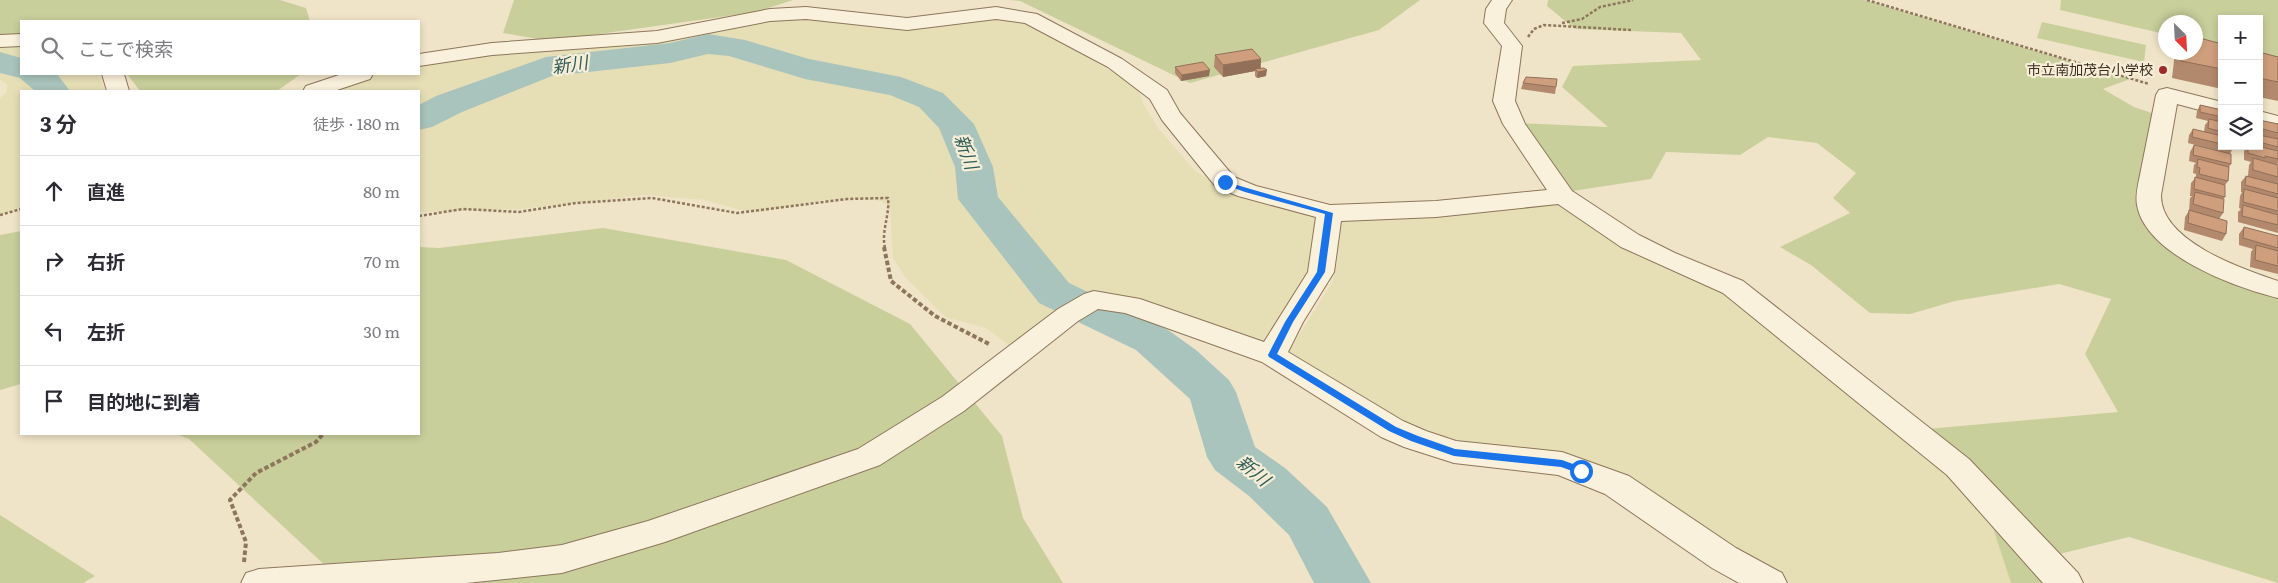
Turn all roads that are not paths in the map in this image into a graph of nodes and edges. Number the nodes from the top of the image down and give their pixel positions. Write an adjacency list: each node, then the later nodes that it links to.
1 (1502, 0): 12 (street)
2 (20, 40): 3 (street)
3 (0, 41)
4 (420, 60): 13 (street)
5 (113, 75): 7 (street)
6 (359, 75): 8 (street)
7 (118, 90)
8 (317, 90)
9 (2218, 108): 14 (street)
10 (2263, 119): 11 (street)
11 (2278, 123)
12 (1563, 196): 13 (street); 18 (street)
13 (1329, 213): 15 (street)
14 (2278, 290)
15 (1272, 355): 16 (street); 17 (street)
16 (251, 575)
17 (1769, 583)
18 (2065, 583)

